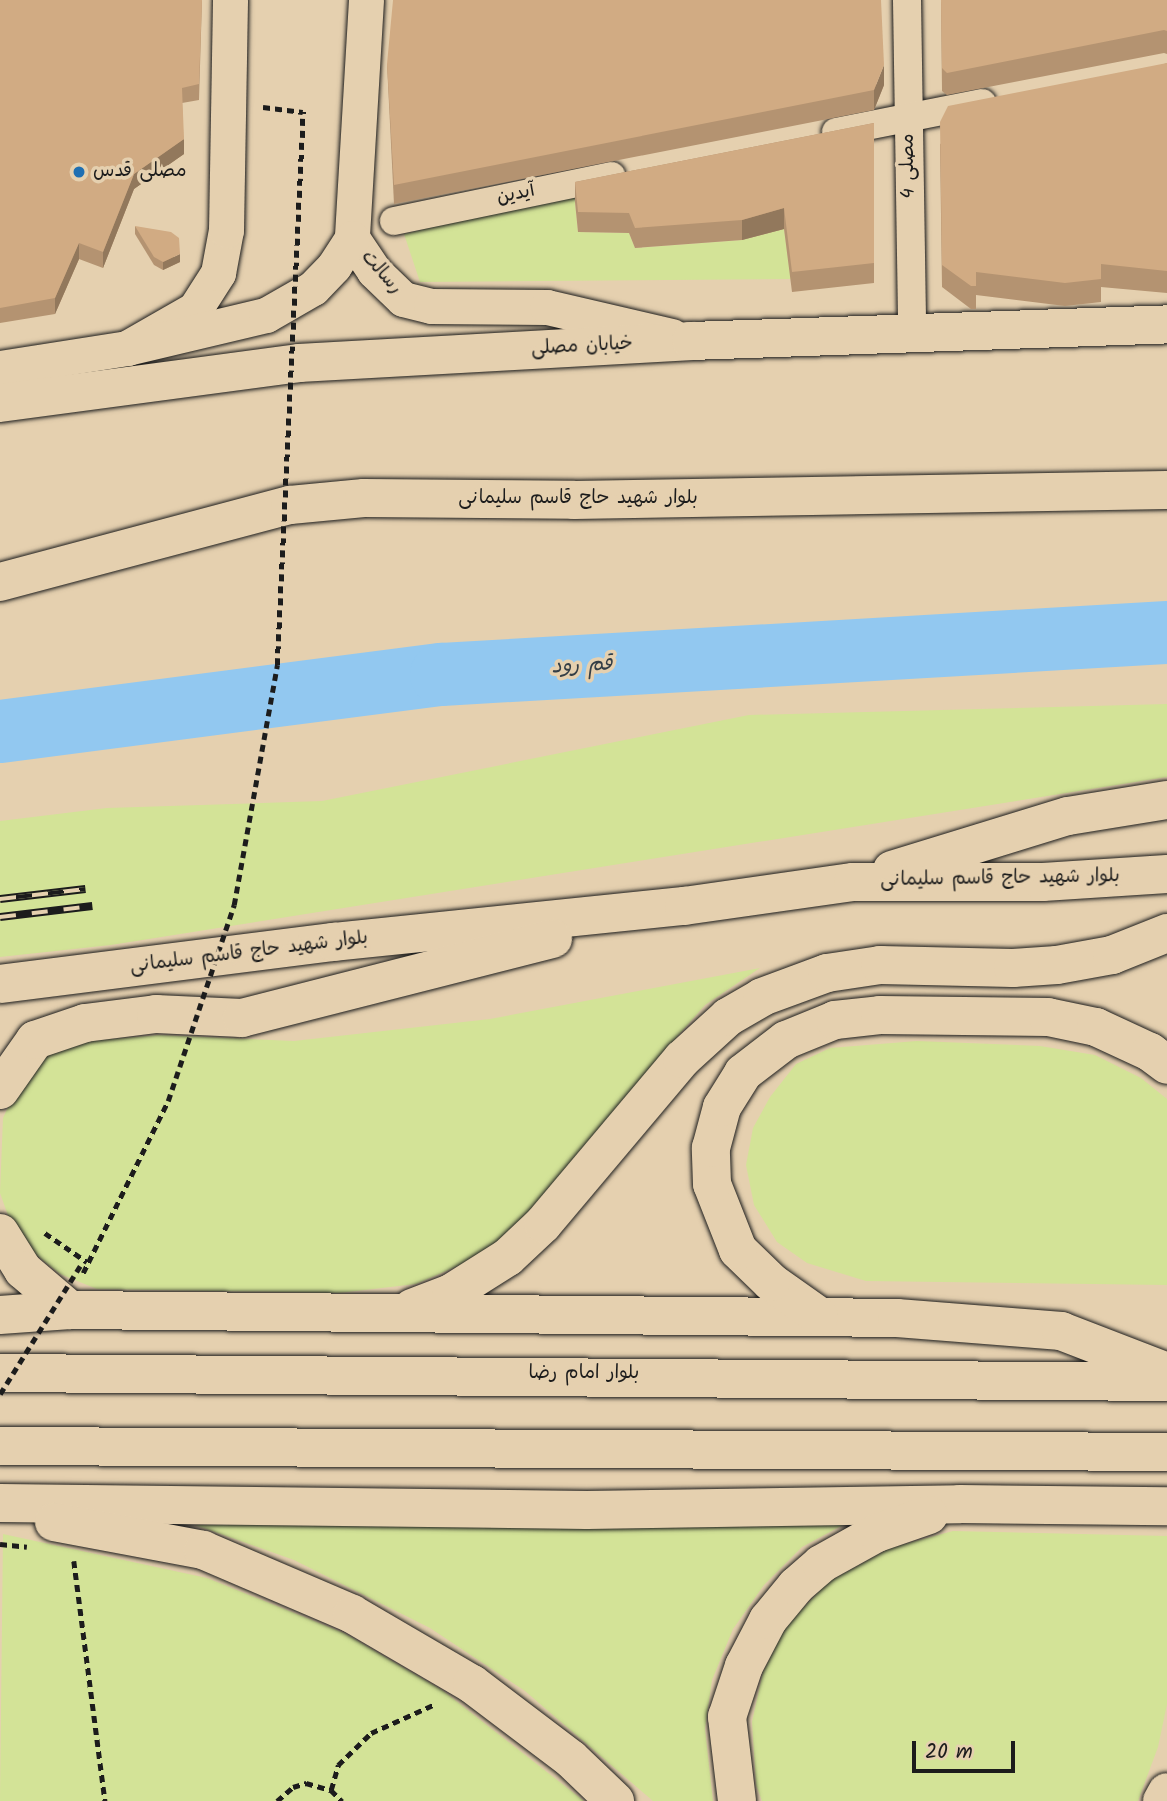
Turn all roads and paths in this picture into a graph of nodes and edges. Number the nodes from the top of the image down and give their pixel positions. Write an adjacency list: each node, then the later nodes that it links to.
1 (230, 0): 14 (street)
2 (366, 0): 10 (street)
3 (907, 0): 6 (street, مصلی 4)
4 (1014, 97): 6 (street)
5 (303, 113): 35 (path, bridge)
6 (908, 118): 7 (street); 12 (street, مصلی 4)
7 (813, 136)
8 (638, 170): 9 (street, آیدین)
9 (394, 220)
10 (352, 231): 13 (street, رسالت); 14 (street)
11 (1167, 324): 12 (main road, خیابان مصلی)
12 (912, 332): 13 (main road, خیابان مصلی)
13 (691, 341): 16 (main road, خیابان مصلی)
14 (127, 348): 15 (street)
15 (0, 369)
16 (0, 403)
17 (1167, 489): 18 (main road, بلوار شهید حاج قاسم سلیمانی)
18 (0, 582)
19 (1167, 800): 21 (main road)
20 (1167, 874): 21 (main road, بلوار شهید حاج قاسم سلیمانی)
21 (853, 882): 22 (main road, بلوار شهید حاج قاسم سلیمانی)
22 (684, 906): 24 (main road, بلوار شهید حاج قاسم سلیمانی); 26 (main road)
23 (1167, 933): 30 (main road)
24 (0, 984)
25 (1167, 1065): 31 (main road)
26 (0, 1090)
27 (0, 1233): 28 (main road)
28 (70, 1310): 29 (main road); 30 (main road)
29 (0, 1315)
30 (391, 1316): 31 (main road)
31 (819, 1316): 32 (main road)
32 (1167, 1372)
33 (0, 1373): 34 (main road, بلوار امام رضا)
34 (1167, 1382)
35 (0, 1394)
36 (0, 1446): 37 (main road)
37 (1167, 1452)
38 (0, 1503): 39 (main road)
39 (960, 1504): 40 (main road); 52 (main road)
40 (1167, 1506)
41 (0, 1512): 51 (main road)
42 (0, 1544): 43 (path)
43 (36, 1549)
44 (86, 1557): 48 (path)
45 (443, 1700): 46 (path)
46 (331, 1790): 49 (path); 50 (path)
47 (1167, 1792): 53 (main road)
48 (105, 1801)
49 (277, 1801)
50 (342, 1801)
51 (615, 1801)
52 (737, 1801)
53 (1163, 1801)

